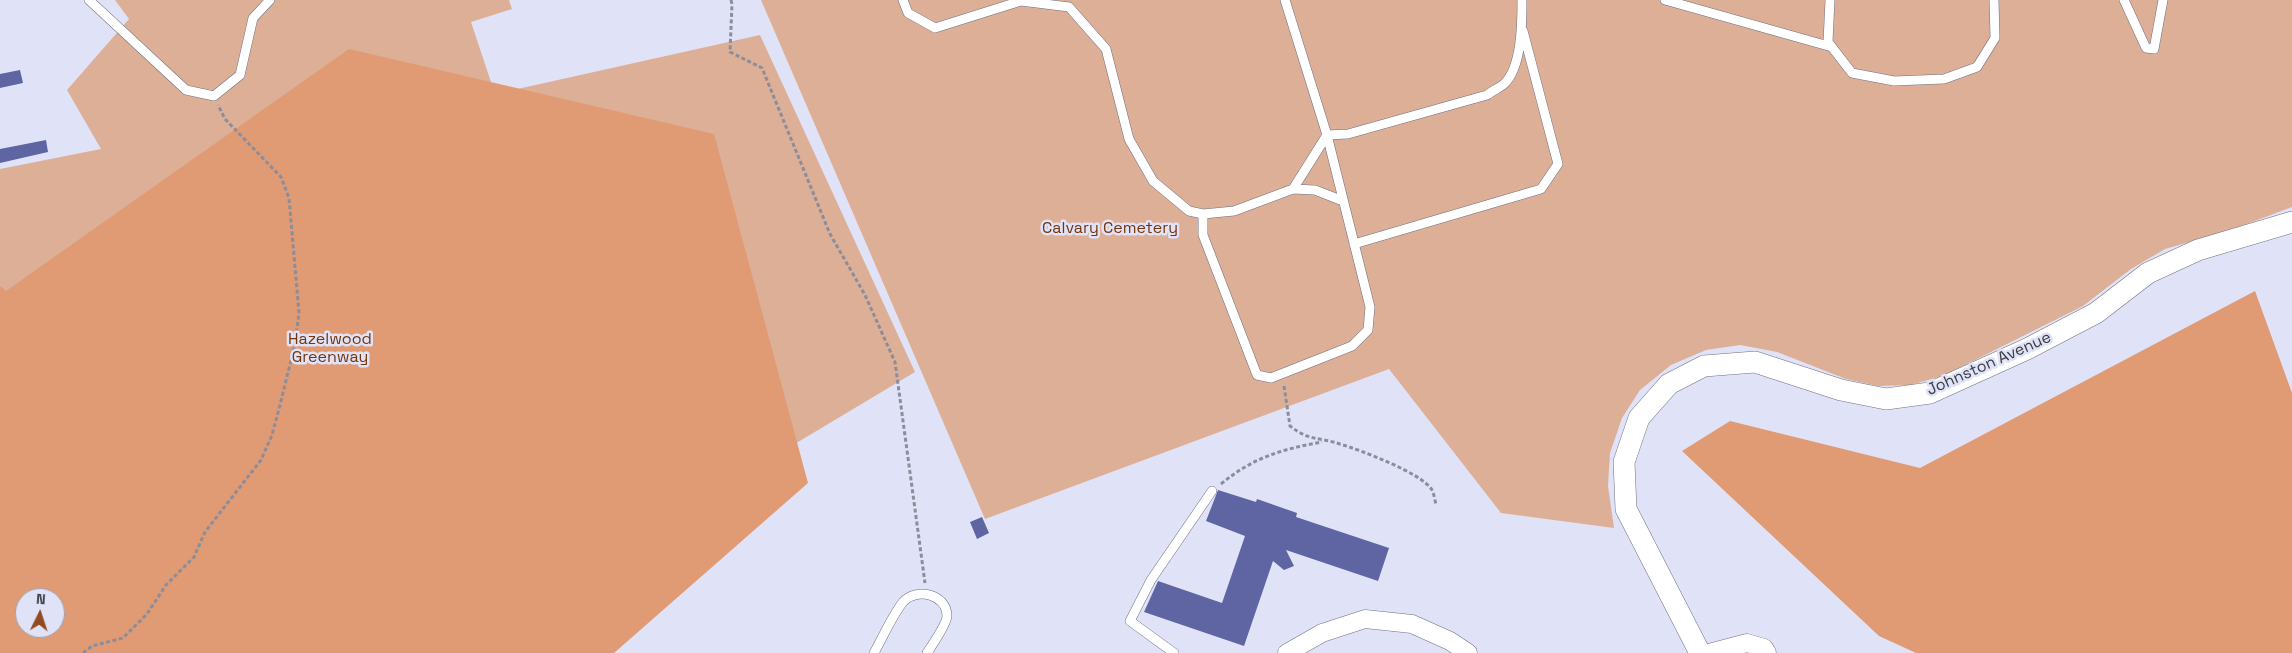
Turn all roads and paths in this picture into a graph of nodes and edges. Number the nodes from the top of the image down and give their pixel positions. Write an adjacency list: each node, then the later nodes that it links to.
1 (89, 0): 14 (lane)
2 (270, 0): 14 (lane)
3 (730, 0): 25 (path)
4 (903, 0): 18 (lane)
5 (1285, 0): 15 (lane)
6 (1522, 0): 12 (lane)
7 (1665, 0): 13 (lane)
8 (1830, 0): 13 (lane)
9 (1994, 0): 13 (lane)
10 (2124, 0): 11 (lane)
11 (2163, 0)
12 (1523, 29): 15 (lane); 20 (lane)
13 (1832, 47)
14 (214, 96): 26 (path)
15 (1327, 135): 16 (lane); 17 (lane)
16 (1293, 189): 17 (lane); 18 (lane)
17 (1343, 201): 20 (lane)
18 (1202, 214): 21 (lane)
19 (2292, 222): 32 (street, Johnston Avenue)
20 (1354, 244): 21 (lane)
21 (1272, 378): 22 (path)
22 (1325, 441): 23 (path); 24 (path)
23 (1212, 491): 29 (lane)
24 (1436, 505)
25 (926, 593): 27 (lane); 28 (lane)
26 (83, 653)
27 (874, 653)
28 (927, 653)
29 (1174, 653)
30 (1287, 653): 31 (street)
31 (1468, 653)
32 (1700, 653)
33 (1709, 653): 34 (street)
34 (1767, 653)

